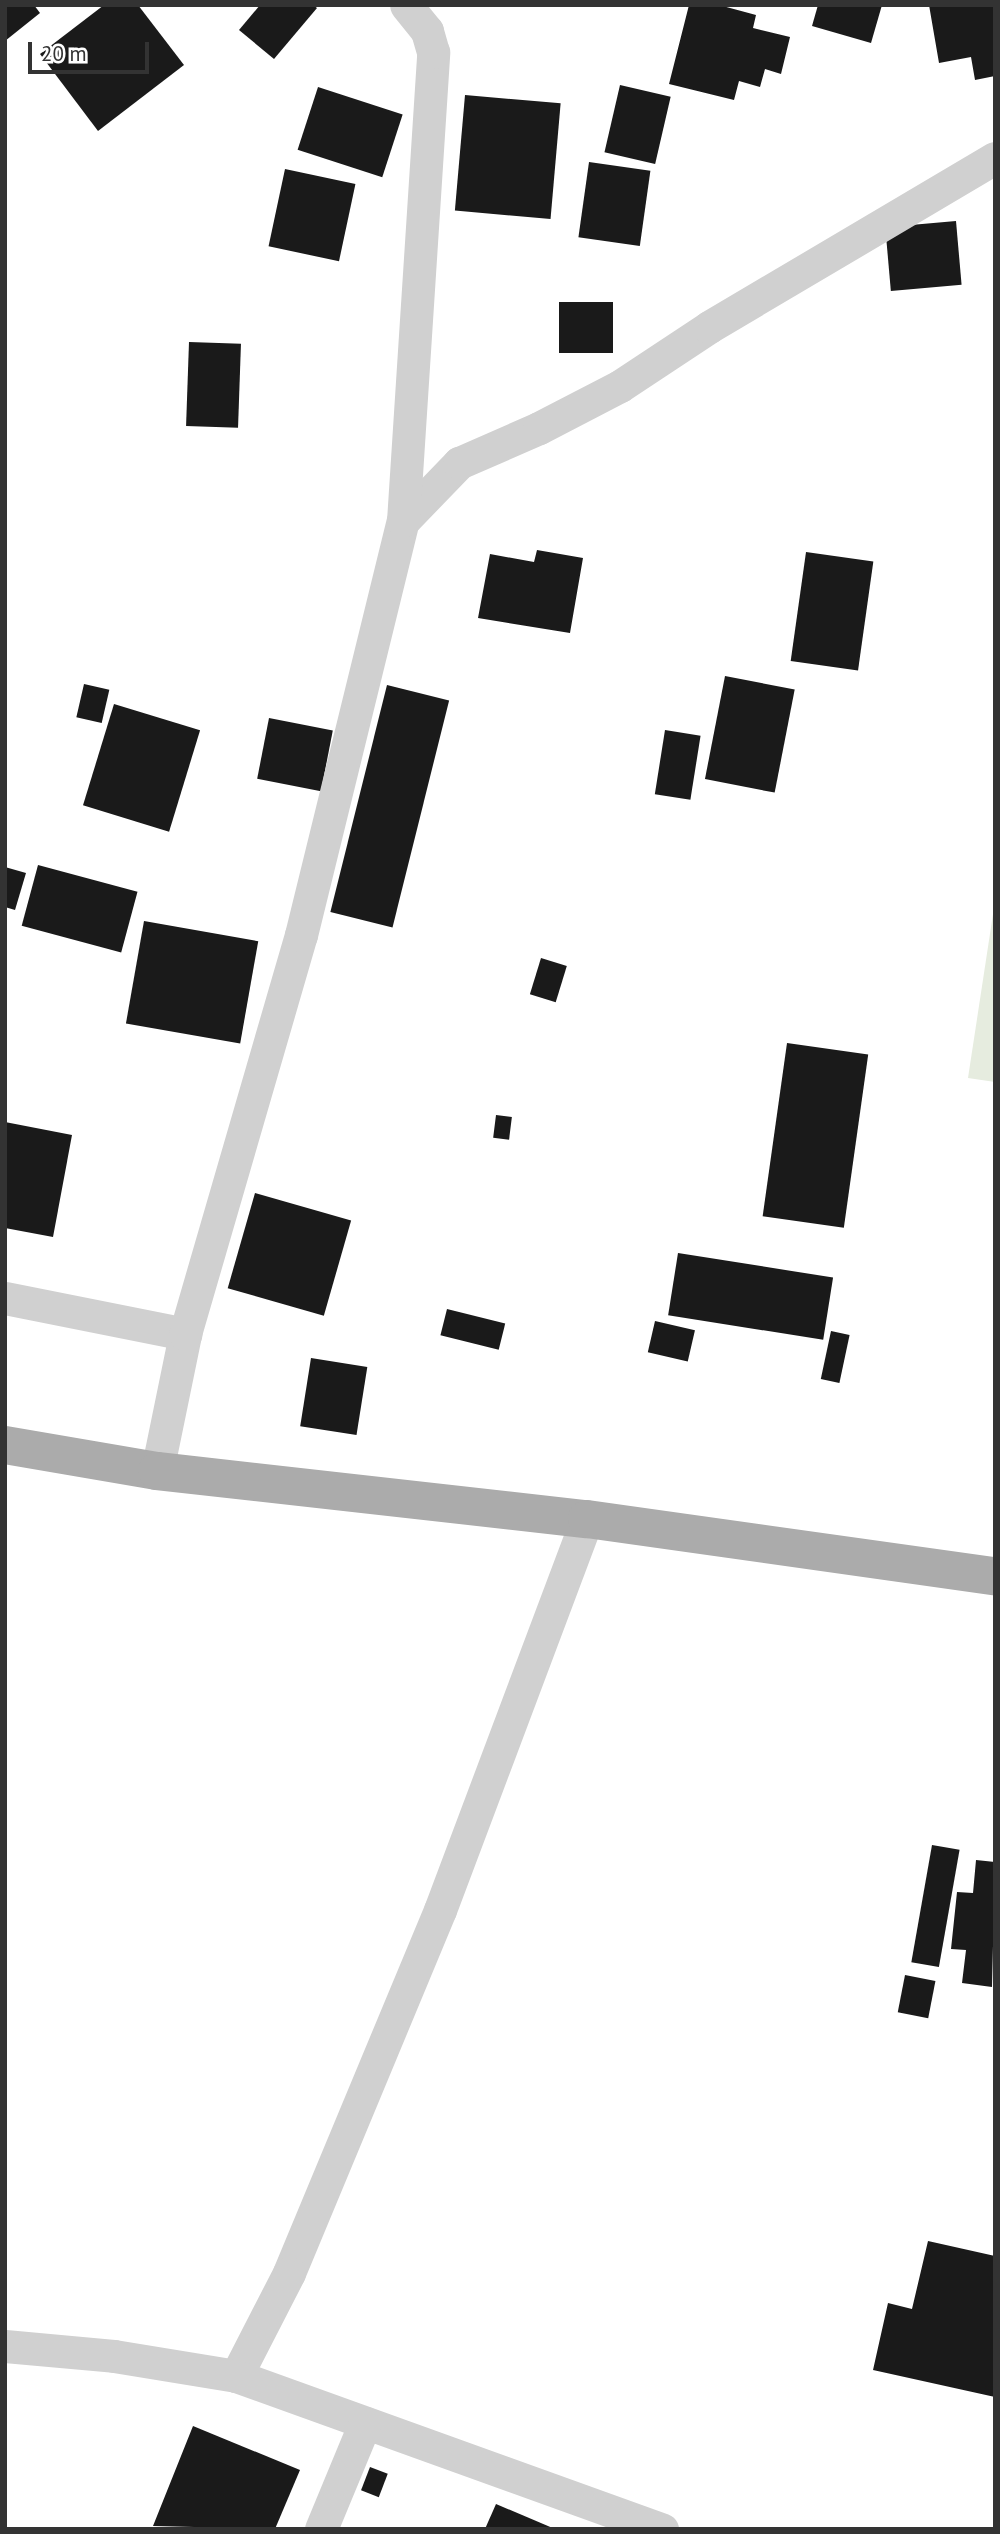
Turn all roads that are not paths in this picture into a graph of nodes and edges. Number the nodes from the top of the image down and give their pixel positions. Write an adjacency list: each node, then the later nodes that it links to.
1 (406, 5): 3 (street)
2 (995, 158): 3 (street)
3 (403, 521): 5 (street)
4 (5, 1298): 5 (street)
5 (185, 1334): 7 (street)
6 (5, 1445): 7 (main road)
7 (158, 1471): 8 (main road)
8 (587, 1519): 9 (main road); 11 (street)
9 (995, 1576)
10 (5, 2346): 11 (street)
11 (236, 2376): 12 (street)
12 (365, 2423): 13 (street); 14 (street)
13 (321, 2529)
14 (662, 2529)

